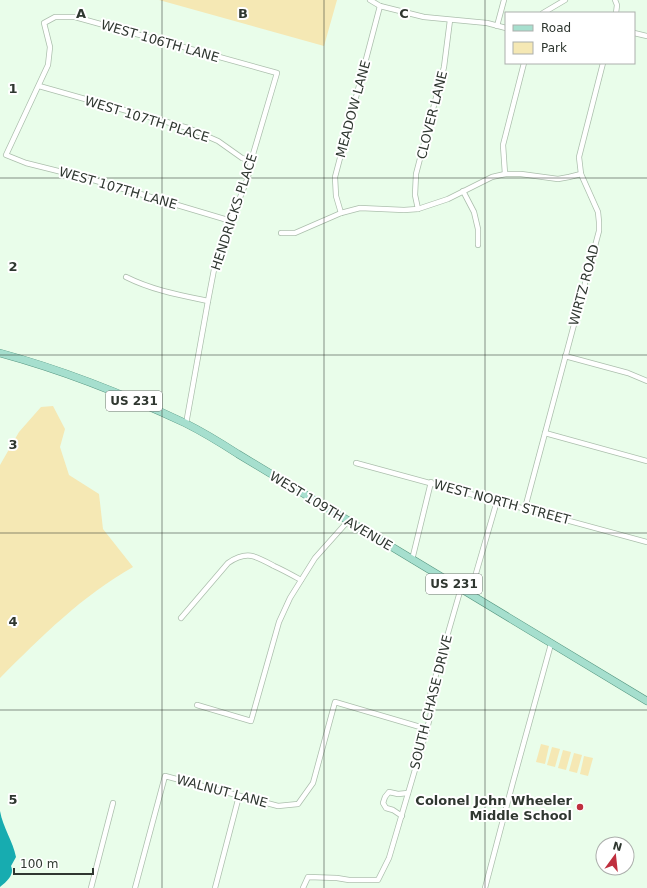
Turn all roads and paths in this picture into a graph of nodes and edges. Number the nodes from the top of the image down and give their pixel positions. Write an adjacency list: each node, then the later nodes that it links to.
1 (370, 0): 5 (street)
2 (504, 0): 9 (street)
3 (565, 0): 6 (street)
4 (616, 0): 7 (street)
5 (380, 6): 8 (street); 22 (street, MEADOW LANE)
6 (544, 12)
7 (616, 12)
8 (450, 20): 9 (street); 21 (street, CLOVER LANE)
9 (497, 26): 10 (street)
10 (505, 28)
11 (635, 33): 12 (street)
12 (647, 36)
13 (524, 64): 18 (street)
14 (603, 64): 19 (street, WIRTZ ROAD)
15 (277, 73): 16 (street, WEST 106TH LANE); 17 (street, HENDRICKS PLACE)
16 (39, 86): 17 (street, WEST 107TH PLACE); 23 (street, WEST 107TH LANE)
17 (251, 161): 23 (street, HENDRICKS PLACE)
18 (505, 174): 19 (street); 20 (street)
19 (580, 174): 29 (street, WIRTZ ROAD)
20 (463, 191): 21 (street); 25 (street)
21 (418, 209): 22 (street)
22 (341, 213): 24 (street)
23 (231, 221): 27 (street, HENDRICKS PLACE)
24 (281, 233)
25 (478, 245)
26 (126, 277): 27 (street)
27 (208, 301): 31 (street, HENDRICKS PLACE)
28 (0, 353): 31 (main road, WEST 109TH AVENUE / US 231)
29 (565, 356): 30 (street); 32 (street, WIRTZ ROAD)
30 (647, 382)
31 (186, 424): 38 (main road, WEST 109TH AVENUE / US 231)
32 (545, 433): 33 (street); 37 (street, WIRTZ ROAD)
33 (647, 461)
34 (356, 463): 35 (street, WEST NORTH STREET)
35 (431, 482): 36 (street, WEST NORTH STREET); 40 (street)
36 (497, 501): 37 (street, WEST NORTH STREET); 43 (street)
37 (525, 508): 39 (street, WEST NORTH STREET)
38 (348, 521): 40 (main road, WEST 109TH AVENUE / US 231); 41 (street)
39 (647, 542)
40 (412, 560): 42 (main road, WEST 109TH AVENUE / US 231)
41 (301, 580): 44 (street); 47 (street)
42 (461, 588): 43 (main road, WEST 109TH AVENUE / US 231); 48 (street, SOUTH CHASE DRIVE)
43 (470, 594): 45 (main road, WEST 109TH AVENUE / US 231)
44 (181, 618)
45 (551, 644): 46 (main road, WEST 109TH AVENUE / US 231); 57 (street)
46 (647, 702)
47 (197, 705)
48 (427, 729): 49 (street, SOUTH CHASE DRIVE); 50 (street, WALNUT LANE)
49 (408, 793): 52 (street, SOUTH CHASE DRIVE); 52 (street)
50 (239, 796): 54 (street, WALNUT LANE); 55 (street)
51 (113, 803): 53 (street)
52 (402, 816): 56 (street, SOUTH CHASE DRIVE)
53 (91, 888)
54 (135, 888)
55 (215, 888)
56 (302, 888)
57 (485, 888)

